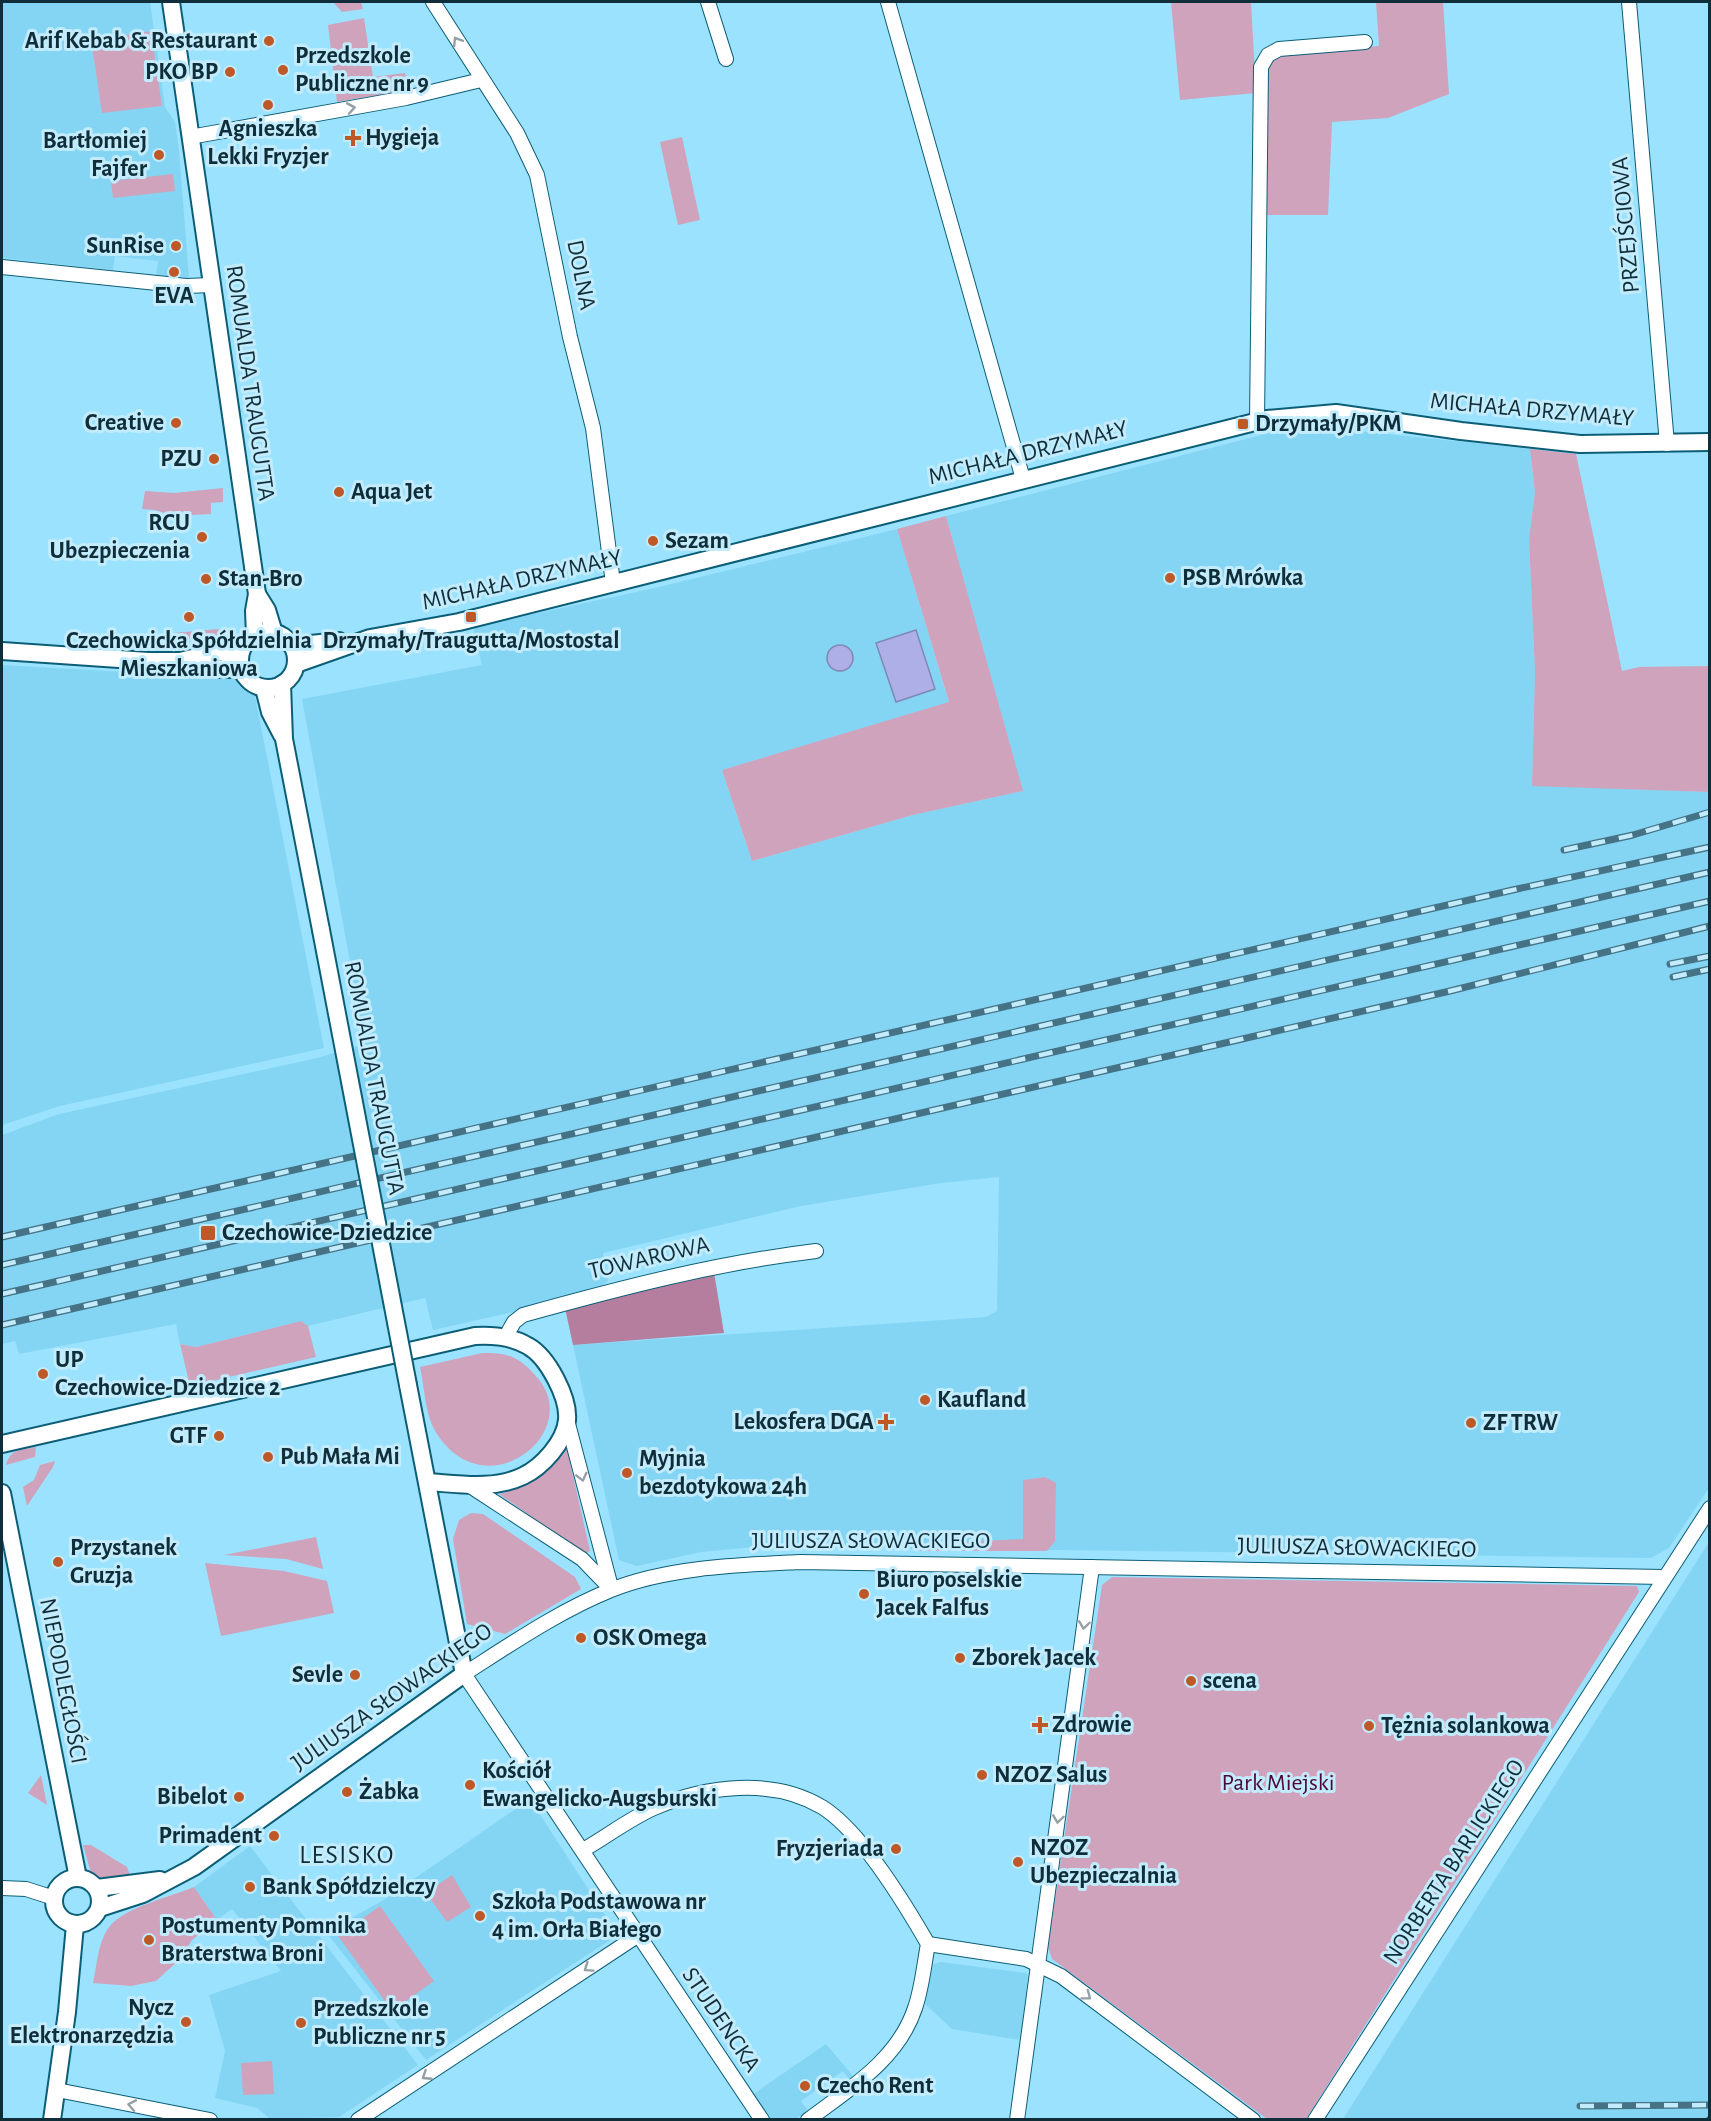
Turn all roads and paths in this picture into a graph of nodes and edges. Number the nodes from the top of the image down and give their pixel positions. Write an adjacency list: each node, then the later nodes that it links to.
1 (171, 2): 9 (street, ROMUALDA TRAUGUTTA)
2 (433, 2): 8 (street, DOLNA, one-way to 2)
3 (708, 2): 7 (street)
4 (888, 2): 15 (street)
5 (1629, 2): 14 (street, PRZEJŚCIOWA)
6 (1365, 42): 12 (street)
7 (726, 59)
8 (481, 80): 9 (street, one-way to 8); 16 (street, DOLNA)
9 (190, 137): 11 (street, ROMUALDA TRAUGUTTA)
10 (2, 267): 11 (street)
11 (212, 285): 17 (street, ROMUALDA TRAUGUTTA)
12 (1257, 421): 14 (street, MICHAŁA DRZYMAŁY); 15 (street, MICHAŁA DRZYMAŁY)
13 (1710, 442): 14 (street, MICHAŁA DRZYMAŁY)
14 (1667, 444)
15 (1023, 479): 16 (street, MICHAŁA DRZYMAŁY)
16 (613, 583): 20 (street, MICHAŁA DRZYMAŁY)
17 (257, 594): 18 (street); 19 (street, ROMUALDA TRAUGUTTA)
18 (274, 633): 19 (street); 21 (street)
19 (255, 635): 23 (street)
20 (370, 638): 21 (street); 24 (street)
21 (292, 646): 24 (street)
22 (2, 651): 23 (street)
23 (241, 662): 26 (street)
24 (296, 664): 25 (street)
25 (282, 684): 26 (street); 27 (street)
26 (264, 688): 27 (street)
27 (284, 739): 32 (street, ROMUALDA TRAUGUTTA, bridge)
28 (816, 1251): 29 (street, TOWAROWA)
29 (505, 1338): 30 (street); 31 (street)
30 (567, 1420): 33 (street); 38 (street, one-way to 38)
31 (2, 1444)
32 (428, 1482): 33 (street); 39 (street, ROMUALDA TRAUGUTTA)
33 (467, 1484): 38 (street)
34 (2, 1493): 41 (street, NIEPODLEGŁOŚCI)
35 (1710, 1509): 37 (street, NORBERTA BARLICKIEGO)
36 (1092, 1567): 37 (street, JULIUSZA SŁOWACKIEGO); 38 (street, JULIUSZA SŁOWACKIEGO); 50 (street, one-way to 50)
37 (1664, 1577): 59 (street, NORBERTA BARLICKIEGO)
38 (611, 1589): 39 (street, JULIUSZA SŁOWACKIEGO)
39 (464, 1674): 40 (street, STUDENCKA); 42 (street, JULIUSZA SŁOWACKIEGO)
40 (583, 1850): 48 (street, STUDENCKA); 49 (street)
41 (78, 1878): 44 (street); 45 (street)
42 (167, 1879): 44 (street, JULIUSZA SŁOWACKIEGO); 46 (street, JULIUSZA SŁOWACKIEGO)
43 (2, 1888): 45 (street)
44 (97, 1888): 46 (street)
45 (54, 1898): 47 (street)
46 (100, 1908): 47 (street)
47 (75, 1925): 51 (street)
48 (637, 1936): 54 (street, one-way to 54); 55 (street, STUDENCKA)
49 (928, 1944): 50 (street); 56 (street)
50 (1038, 1963): 57 (street); 58 (street, one-way to 58)
51 (57, 2090): 52 (street); 53 (street, one-way to 51)
52 (52, 2120)
53 (210, 2120)
54 (358, 2120)
55 (762, 2120)
56 (807, 2120)
57 (1017, 2120)
58 (1254, 2120)
59 (1315, 2120)

